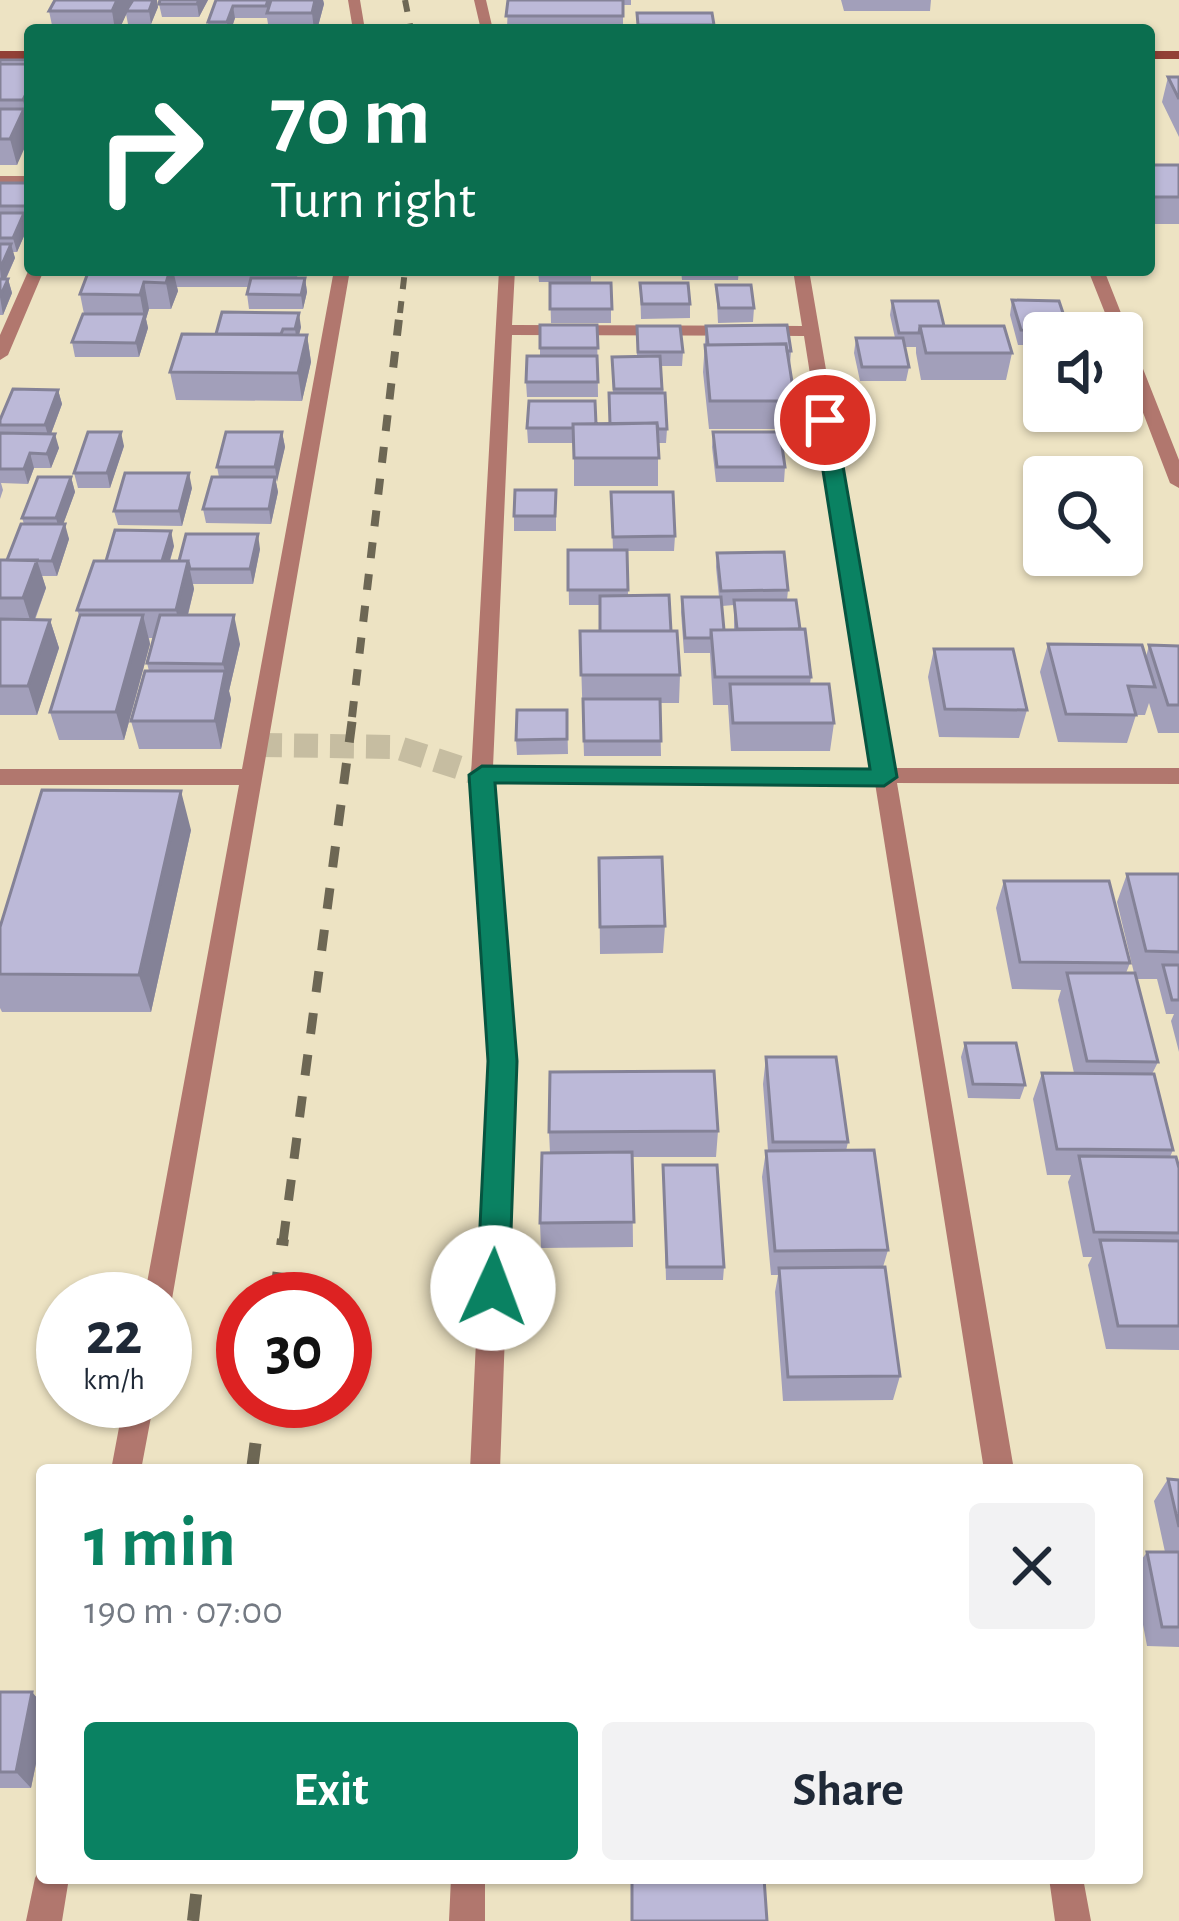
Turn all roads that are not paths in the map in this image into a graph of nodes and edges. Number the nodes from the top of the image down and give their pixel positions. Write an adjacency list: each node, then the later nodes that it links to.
1 (33, 276): 9 (street)
2 (341, 276): 15 (street)
3 (507, 276): 7 (street)
4 (801, 276): 8 (street)
5 (1098, 276): 6 (street)
6 (1112, 312)
7 (503, 330): 8 (street); 12 (street)
8 (811, 331): 16 (street)
9 (0, 355)
10 (1143, 391): 11 (street)
11 (1179, 483)
12 (482, 775): 16 (street); 20 (street)
13 (1179, 776): 16 (street)
14 (0, 777): 15 (street)
15 (253, 777): 17 (street)
16 (884, 777): 21 (street)
17 (163, 1272)
18 (134, 1428): 19 (street)
19 (127, 1464)
20 (485, 1464)
21 (997, 1464)
22 (51, 1884): 25 (street)
23 (468, 1884): 26 (street)
24 (1067, 1884): 27 (street)
25 (44, 1921)
26 (466, 1921)
27 (1073, 1921)

